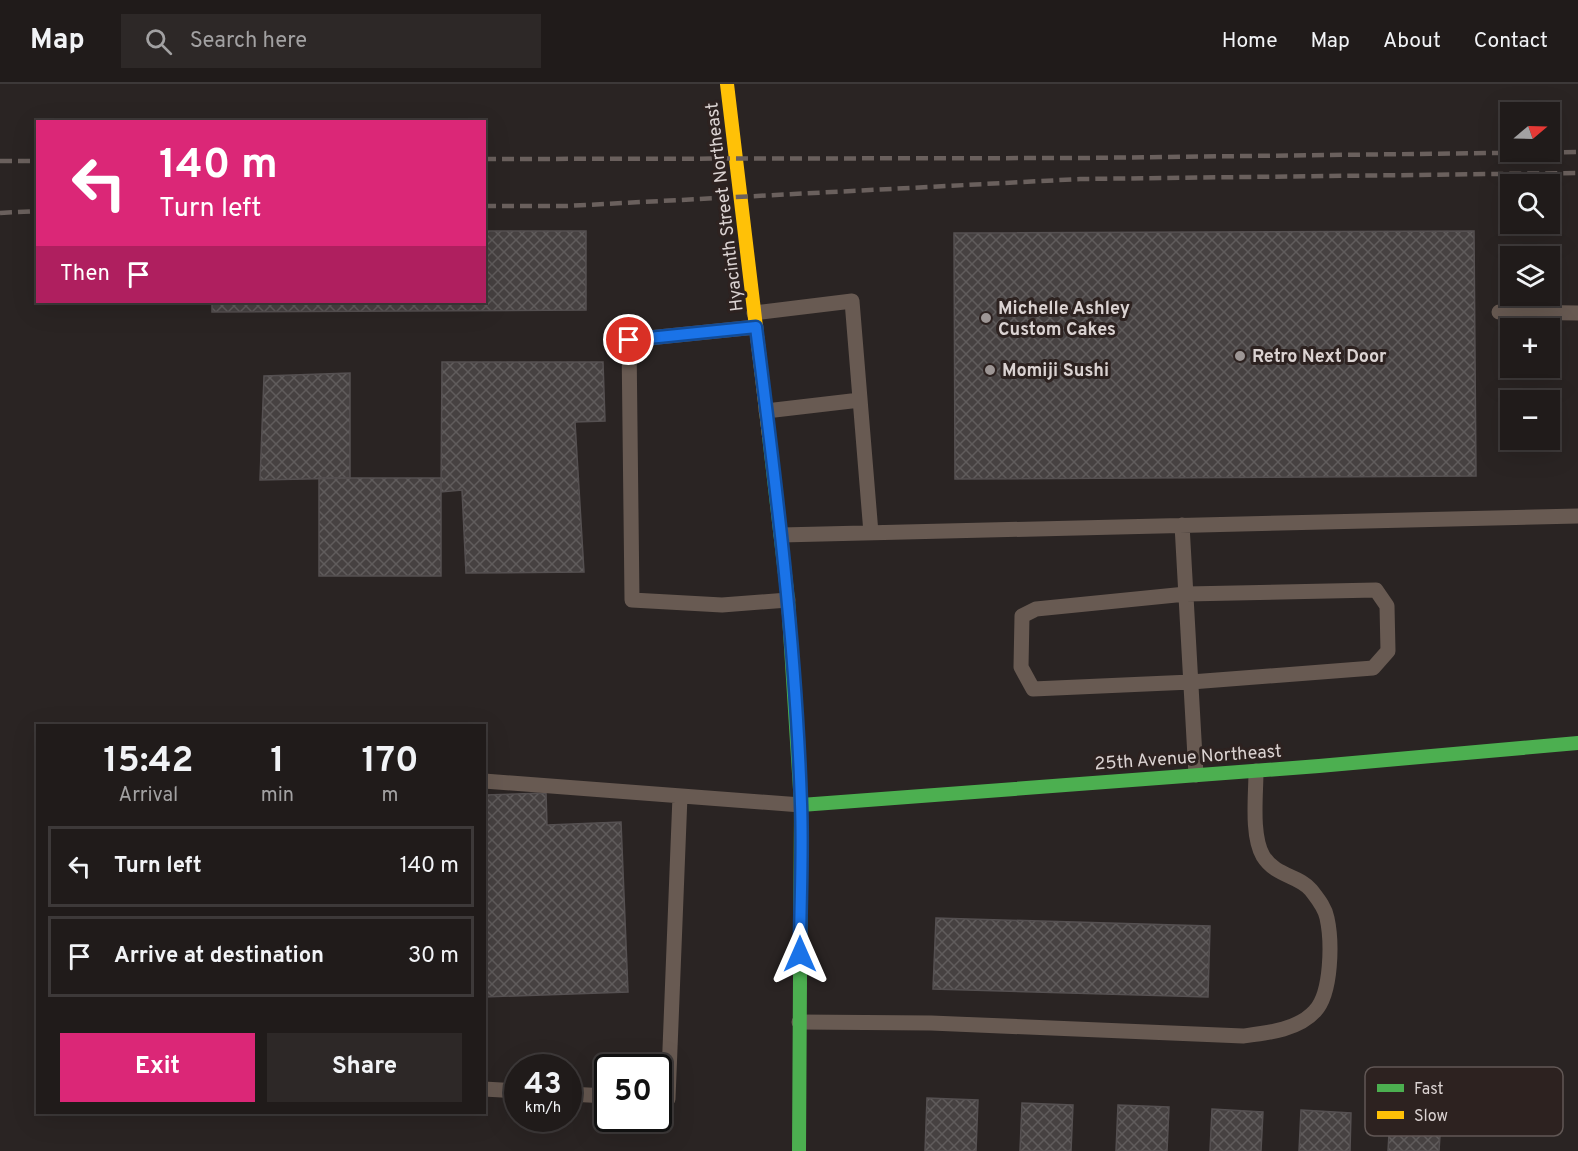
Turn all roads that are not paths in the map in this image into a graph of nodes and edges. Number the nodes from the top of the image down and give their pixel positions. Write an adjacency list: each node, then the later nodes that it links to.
1 (727, 84): 4 (main road, Hyacinth Street Northeast)
2 (1499, 312): 3 (lane)
3 (1578, 313)
4 (755, 320): 5 (lane); 6 (main road, Hyacinth Street Northeast); 12 (lane)
5 (860, 400): 6 (lane); 9 (lane)
6 (766, 411): 10 (main road, Hyacinth Street Northeast)
7 (1578, 516): 8 (lane)
8 (1182, 525): 9 (lane); 11 (lane)
9 (871, 533): 10 (lane)
10 (781, 535): 12 (main road, Hyacinth Street Northeast)
11 (1185, 594): 13 (lane); 13 (lane); 13 (lane)
12 (788, 600): 19 (main road, Hyacinth Street Northeast)
13 (1191, 682): 16 (lane)
14 (1578, 743): 15 (main road, 25th Avenue Northeast)
15 (1256, 771): 16 (main road, 25th Avenue Northeast); 20 (lane)
16 (1196, 775): 19 (main road, 25th Avenue Northeast)
17 (486, 781): 18 (lane)
18 (680, 796): 19 (lane); 21 (lane)
19 (801, 805): 20 (main road, Hyacinth Street Northeast)
20 (799, 1022): 24 (main road, Hyacinth Street Northeast)
21 (670, 1054)
22 (486, 1089): 23 (lane)
23 (504, 1090)
24 (799, 1151)

